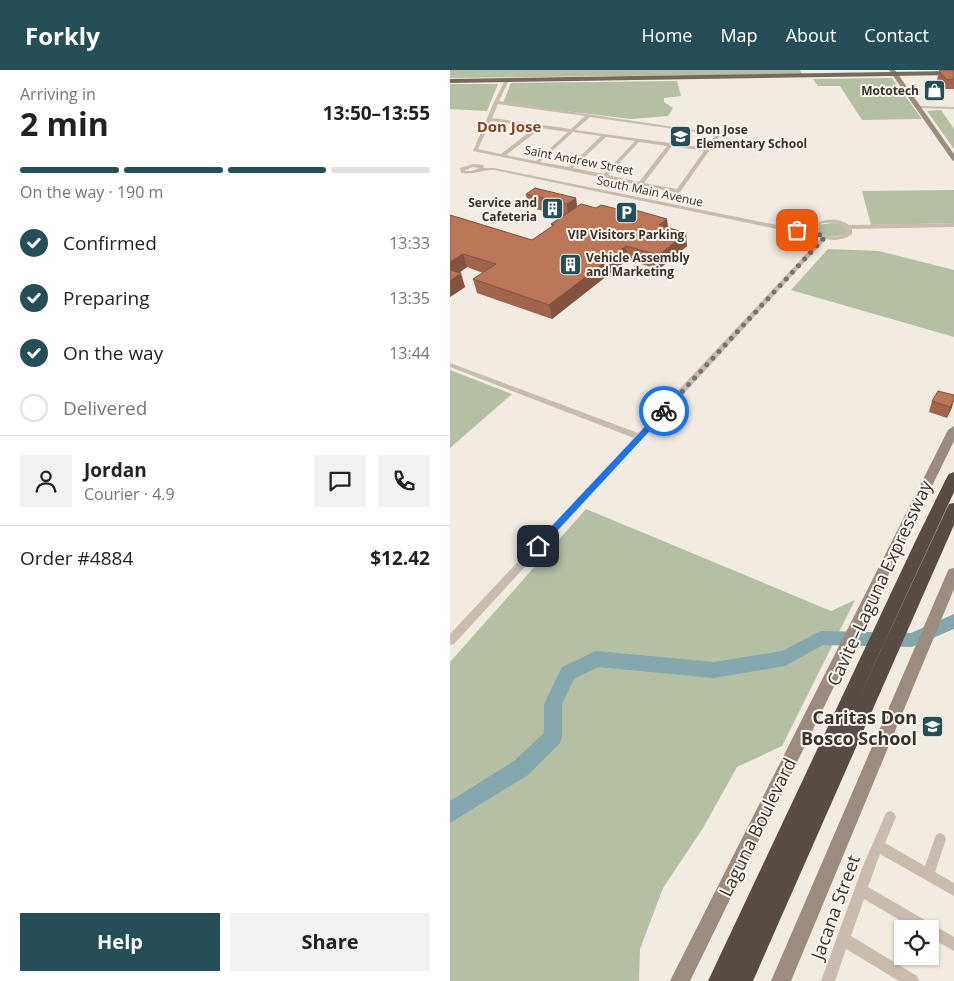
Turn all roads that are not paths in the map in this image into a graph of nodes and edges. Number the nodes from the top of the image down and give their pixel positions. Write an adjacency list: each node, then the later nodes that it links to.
1 (893, 72): 2 (main road); 4 (main road); 7 (main road)
2 (902, 72): 3 (main road); 7 (main road)
3 (954, 74)
4 (507, 80): 5 (main road); 6 (street)
5 (450, 81)
6 (496, 102): 8 (street); 9 (street)
7 (921, 108): 7 (street); 17 (main road)
8 (589, 115): 11 (street); 15 (street)
9 (489, 119): 10 (street); 16 (street, Saint Andrew Street)
10 (540, 126): 11 (street); 16 (street)
11 (572, 130): 12 (street); 18 (street)
12 (605, 135): 13 (street); 20 (street)
13 (638, 140): 14 (street); 21 (street)
14 (672, 144): 15 (street); 22 (street)
15 (708, 150): 22 (street, Saint Andrew Street)
16 (503, 156): 18 (street, Saint Andrew Street)
17 (954, 159)
18 (537, 162): 20 (street, Saint Andrew Street)
19 (483, 169): 26 (street, South Main Avenue)
20 (570, 169): 21 (street, Saint Andrew Street)
21 (605, 176): 22 (street, Saint Andrew Street)
22 (640, 183)
23 (954, 225): 24 (street)
24 (850, 229): 25 (street); 26 (street); 27 (street)
25 (954, 229)
26 (814, 230): 27 (street)
27 (825, 237): 30 (street)
28 (450, 365): 30 (street)
29 (954, 430): 46 (main road, Laguna Boulevard)
30 (640, 437): 34 (street)
31 (954, 477): 35 (highway, Cavite–Laguna Expressway)
32 (954, 508): 35 (highway, Cavite–Laguna Expressway)
33 (954, 573): 49 (main road)
34 (450, 640)
35 (879, 654): 47 (highway, Cavite–Laguna Expressway); 48 (highway, Cavite–Laguna Expressway)
36 (890, 817): 38 (street)
37 (940, 839): 39 (street)
38 (878, 846): 39 (street); 40 (street, Jacana Street)
39 (928, 875): 41 (street)
40 (861, 890): 42 (street); 44 (street, Jacana Street)
41 (954, 890)
42 (913, 920)
43 (939, 935): 45 (street)
44 (843, 939): 50 (street, Jacana Street); 51 (street)
45 (954, 944)
46 (680, 981)
47 (720, 981)
48 (741, 981)
49 (781, 981)
50 (828, 981)
51 (912, 981)

